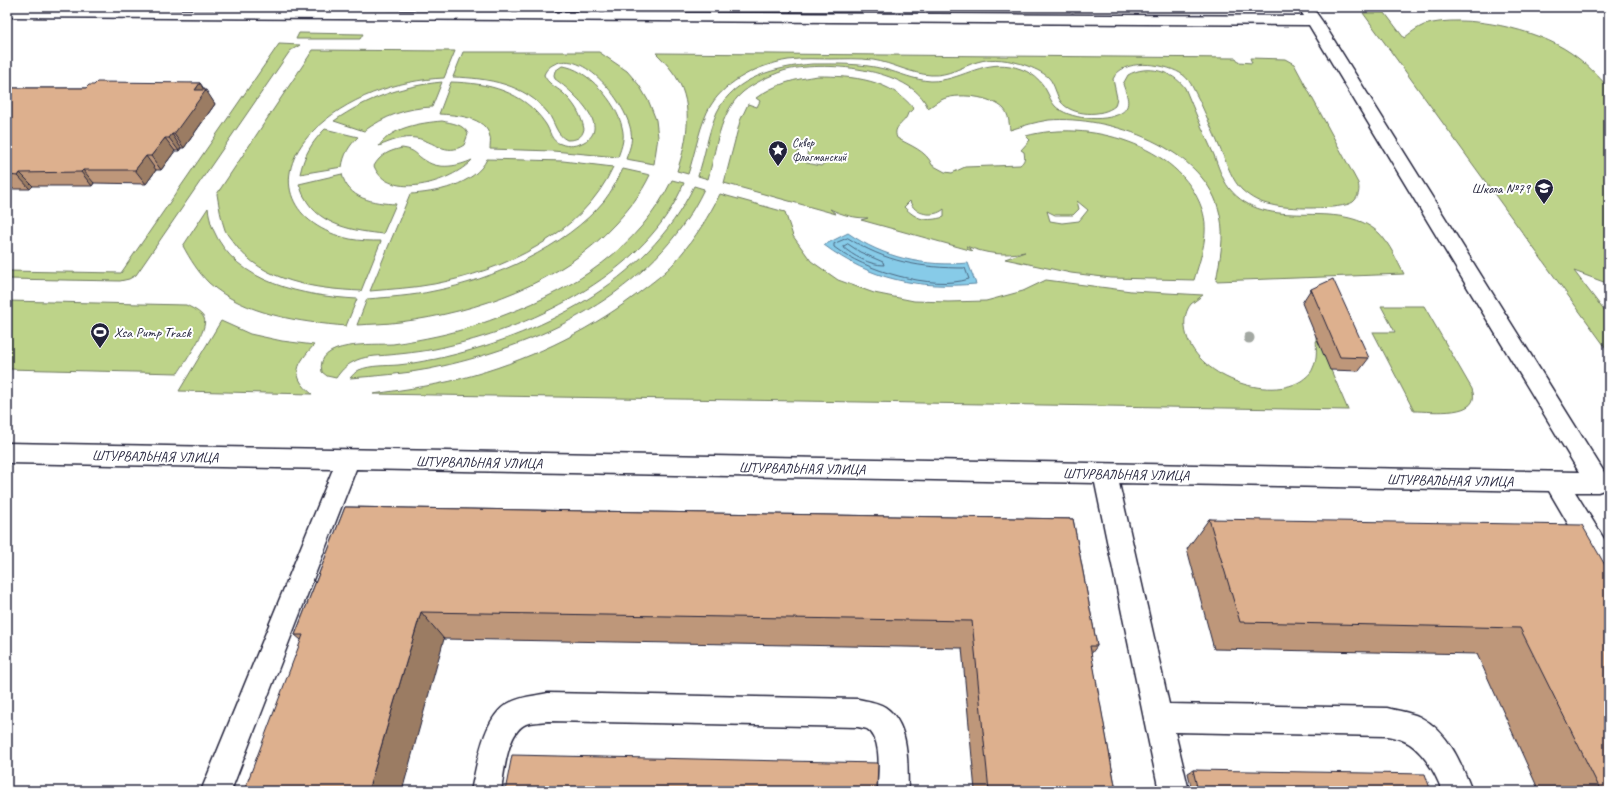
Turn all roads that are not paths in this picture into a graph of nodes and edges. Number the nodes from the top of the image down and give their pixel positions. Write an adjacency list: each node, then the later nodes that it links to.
1 (211, 11): 2 (street); 3 (street)
2 (7, 13)
3 (1310, 14): 7 (street, ШТУРВАЛЬНАЯ УЛИЦА)
4 (7, 453): 5 (street, ШТУРВАЛЬНАЯ УЛИЦА)
5 (348, 459): 6 (street, ШТУРВАЛЬНАЯ УЛИЦА); 10 (street)
6 (1105, 473): 7 (street, ШТУРВАЛЬНАЯ УЛИЦА); 9 (street)
7 (1556, 481): 8 (street)
8 (1609, 570)
9 (1158, 718): 13 (street); 14 (street)
10 (216, 791)
11 (486, 791): 12 (street)
12 (893, 791)
13 (1174, 791)
14 (1457, 791)

